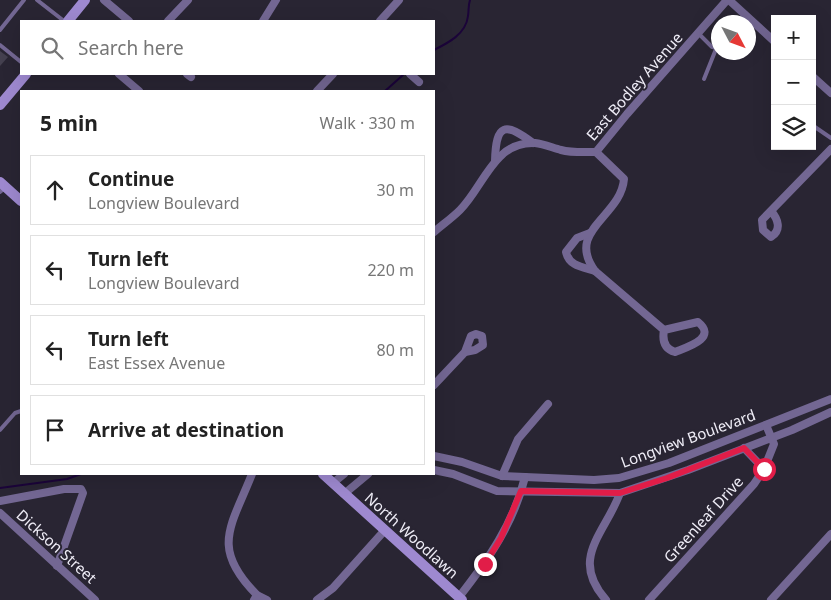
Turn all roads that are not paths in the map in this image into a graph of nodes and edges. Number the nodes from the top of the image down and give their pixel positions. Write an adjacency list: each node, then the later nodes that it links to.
1 (24, 0): 17 (lane)
2 (37, 0): 10 (lane)
3 (85, 0): 11 (street)
4 (104, 0): 12 (street)
5 (188, 0): 13 (street)
6 (276, 0): 14 (street)
7 (399, 0): 15 (street)
8 (728, 0): 9 (street); 18 (street, East Bodley Avenue)
9 (742, 15)
10 (63, 20)
11 (69, 20)
12 (128, 20)
13 (169, 20)
14 (264, 20)
15 (381, 20)
16 (756, 28): 19 (street)
17 (0, 30)
18 (698, 33): 20 (lane); 39 (street, East Bodley Avenue)
19 (771, 39)
20 (711, 44)
21 (0, 45): 23 (lane)
22 (712, 60): 28 (lane)
23 (20, 61)
24 (25, 75): 34 (street)
25 (120, 75): 31 (street)
26 (332, 75): 32 (street)
27 (411, 75): 30 (street)
28 (704, 79)
29 (816, 80): 33 (street)
30 (419, 82)
31 (138, 90)
32 (318, 90)
33 (831, 93)
34 (0, 105)
35 (816, 127): 36 (lane)
36 (831, 138)
37 (533, 143): 39 (street, East Bodley Avenue); 40 (street); 40 (street)
38 (831, 149): 43 (street)
39 (596, 152): 45 (street)
40 (495, 161): 44 (street)
41 (2, 187): 42 (street)
42 (20, 200)
43 (771, 211)
44 (435, 231)
45 (590, 233): 46 (street); 46 (street)
46 (594, 270): 47 (street)
47 (664, 330): 47 (street)
48 (465, 352): 49 (street)
49 (435, 384)
50 (831, 399): 51 (street, Longview Boulevard)
51 (821, 403): 54 (street); 55 (street, Longview Boulevard)
52 (548, 404): 66 (street)
53 (20, 411): 56 (lane)
54 (831, 411): 57 (street, Longview Boulevard)
55 (766, 425): 57 (street); 67 (street, Longview Boulevard)
56 (0, 430)
57 (772, 438): 58 (street, Longview Boulevard); 60 (street, Greenleaf Drive)
58 (744, 448): 60 (street, Longview Boulevard); 70 (street, Longview Boulevard)
59 (435, 456): 66 (street, Longview Boulevard)
60 (764, 469): 83 (street, Greenleaf Drive)
61 (435, 470): 69 (street, Longview Boulevard)
62 (252, 475): 77 (street)
63 (324, 475): 68 (street, North Woodlawn)
64 (343, 475): 68 (street)
65 (367, 475): 71 (street)
66 (502, 476): 67 (street, Longview Boulevard)
67 (525, 476): 69 (street)
68 (333, 483): 71 (street, North Woodlawn)
69 (521, 491): 70 (street, Longview Boulevard); 78 (street)
70 (620, 493): 82 (street)
71 (344, 494): 74 (street, North Woodlawn)
72 (0, 501): 76 (street)
73 (0, 513): 76 (street, Dickson Street)
74 (385, 530): 78 (street, North Woodlawn); 81 (street)
75 (831, 534): 84 (street)
76 (57, 566): 79 (street, Dickson Street)
77 (255, 598): 80 (street)
78 (457, 598)
79 (95, 600)
80 (267, 600)
81 (316, 600)
82 (606, 600)
83 (649, 600)
84 (771, 600)

